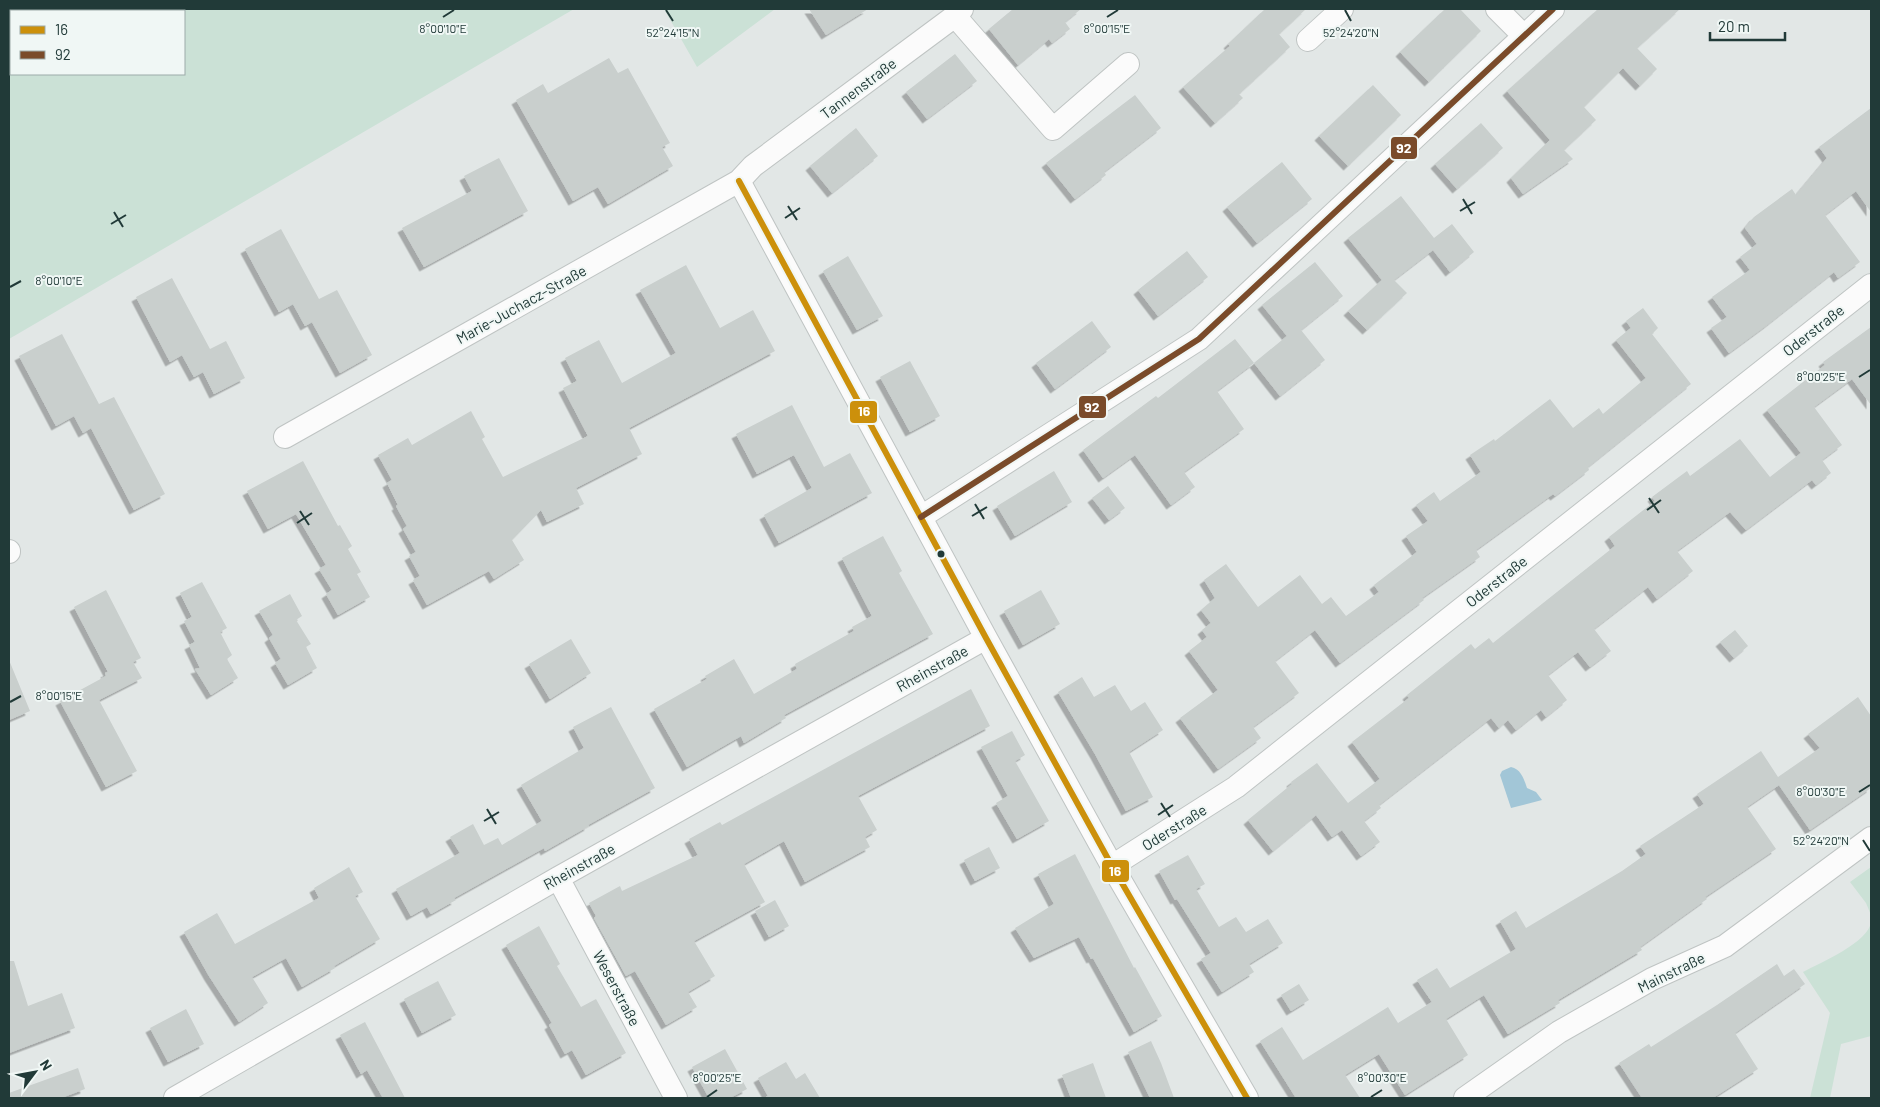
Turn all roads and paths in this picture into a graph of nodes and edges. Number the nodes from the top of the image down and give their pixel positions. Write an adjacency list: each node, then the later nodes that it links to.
1 (1342, 9): 6 (street)
2 (1497, 9): 5 (street)
3 (1553, 9): 5 (street)
4 (958, 12): 7 (street); 8 (street, Tannenstraße)
5 (1524, 36): 11 (street)
6 (1308, 40)
7 (1128, 64)
8 (746, 174): 10 (street, Marie-Juchacz-Straße); 11 (street)
9 (1871, 285): 14 (street, Oderstraße)
10 (285, 437)
11 (921, 517): 12 (street)
12 (986, 638): 14 (street); 15 (street, Rheinstraße)
13 (1871, 838): 19 (street, Mainstraße)
14 (1112, 866): 18 (street)
15 (558, 878): 16 (street, Rheinstraße); 17 (street, Weserstraße)
16 (175, 1098)
17 (676, 1098)
18 (1247, 1098)
19 (1465, 1098)

